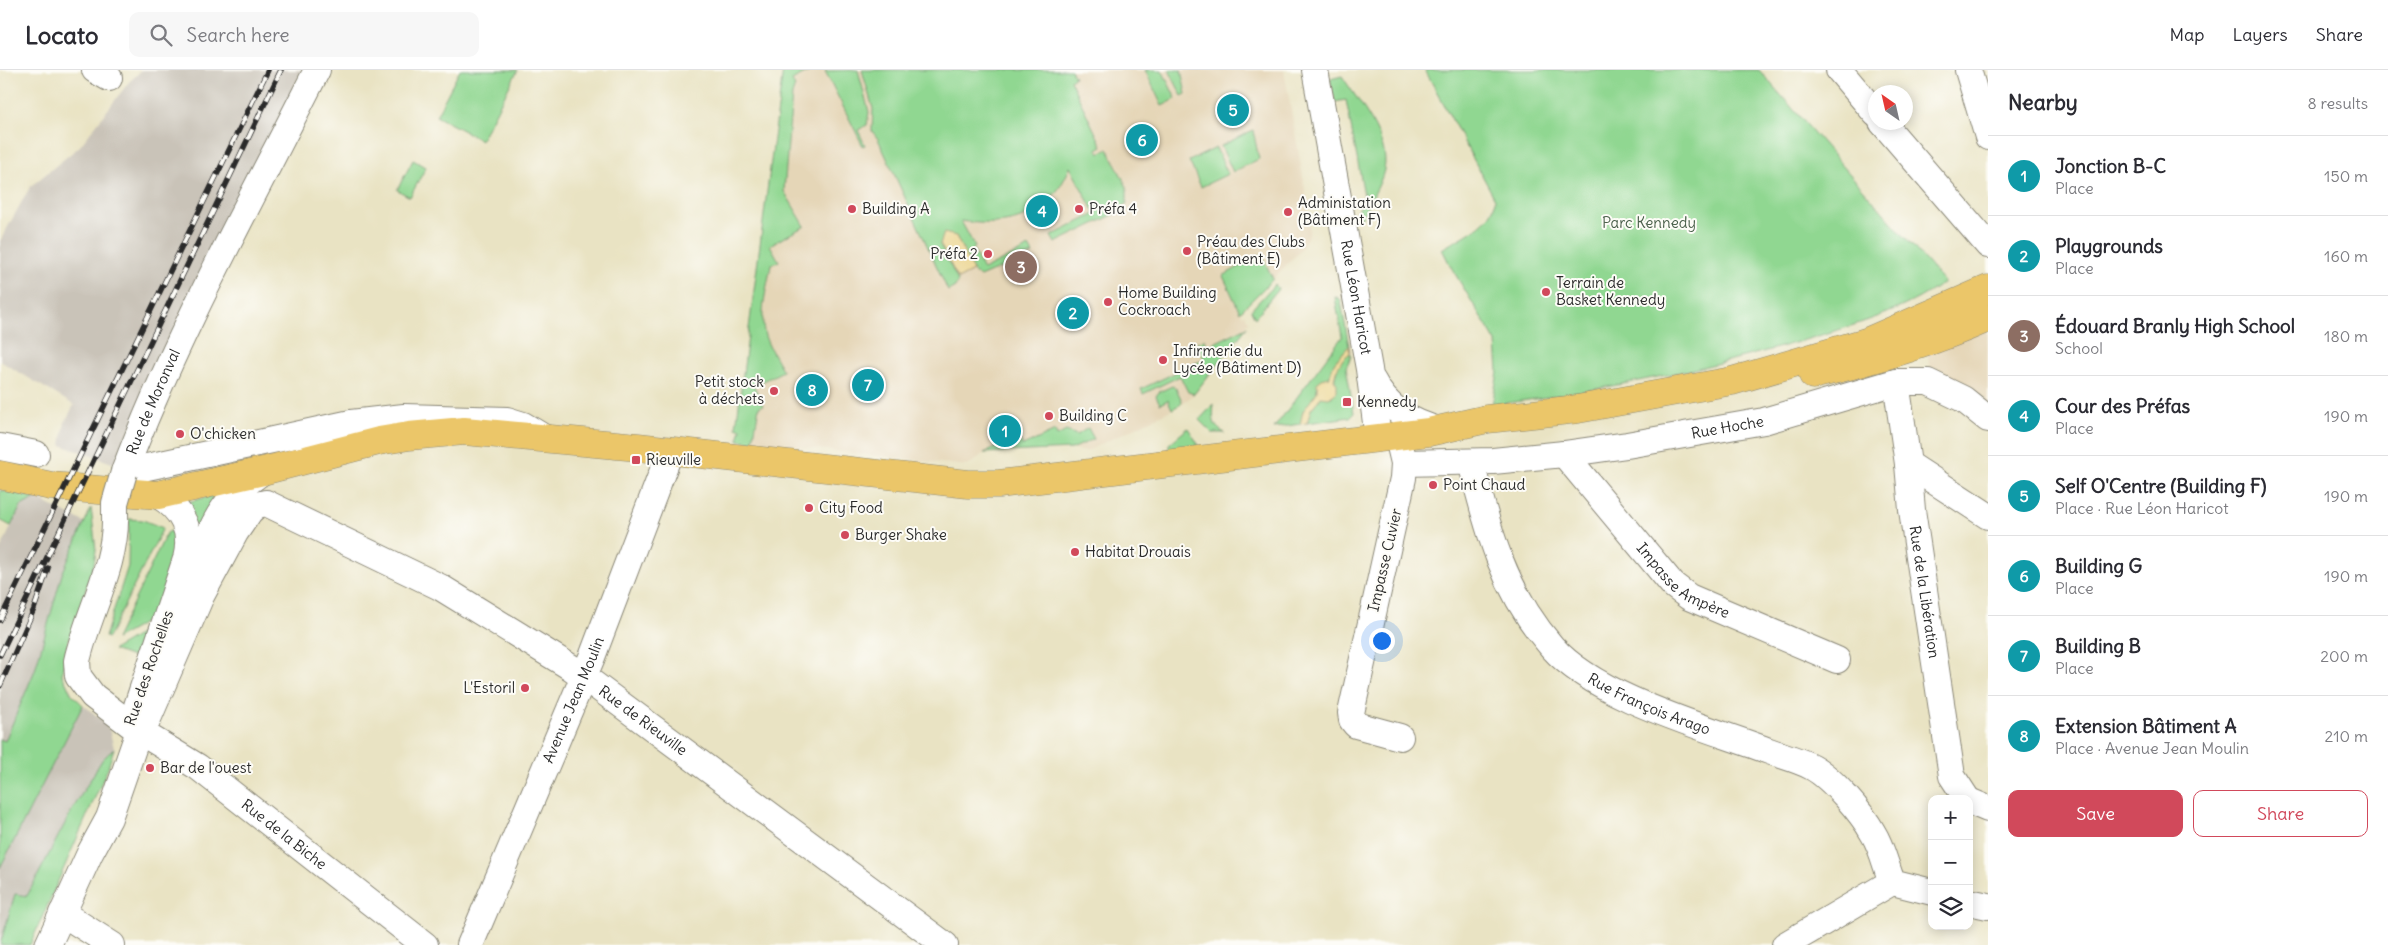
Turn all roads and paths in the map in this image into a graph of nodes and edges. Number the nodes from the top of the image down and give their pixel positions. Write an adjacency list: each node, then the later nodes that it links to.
1 (317, 70): 25 (street, Rue de Moronval)
2 (1315, 70): 11 (street, Rue Léon Haricot)
3 (1839, 70): 5 (street)
4 (1968, 70): 7 (street)
5 (1868, 104)
6 (1889, 130): 8 (street)
7 (1988, 137)
8 (1988, 245)
9 (1988, 289): 14 (main road)
10 (1988, 318): 14 (main road)
11 (1369, 369): 14 (street); 16 (street, Rue Léon Haricot)
12 (1896, 382): 13 (street, Rue Hoche); 20 (street, Rue Hoche); 23 (street, Rue de la Libération)
13 (1988, 419)
14 (1434, 431): 16 (main road); 21 (street)
15 (544, 437): 18 (main road); 24 (main road); 25 (street)
16 (1387, 437): 18 (main road); 22 (street, Impasse Cuvier)
17 (0, 447): 19 (street)
18 (670, 452): 31 (street, Avenue Jean Moulin)
19 (36, 454)
20 (1564, 454): 21 (street, Rue Hoche); 30 (street, Impasse Ampère)
21 (1462, 461): 22 (street, Rue Hoche); 37 (street, Rue François Arago)
22 (1404, 463): 33 (street, Impasse Cuvier)
23 (1908, 464): 29 (street); 34 (street, Rue de la Libération)
24 (263, 471): 27 (main road); 32 (street, Rue des Rochelles)
25 (124, 472): 32 (street, Rue de Moronval, bridge)
26 (0, 475): 27 (main road)
27 (158, 495): 32 (street, Rue des Rochelles)
28 (266, 503): 31 (street, Rue de Rieuville); 32 (street, Rue des Rochelles)
29 (1988, 516)
30 (1836, 660)
31 (584, 678): 42 (street, Rue de Rieuville); 46 (street, Avenue Jean Moulin)
32 (135, 728): 41 (street, Rue des Rochelles); 45 (street, Rue de la Biche)
33 (1400, 737)
34 (1965, 795)
35 (1973, 802): 36 (street, Rue de la Libération)
36 (1988, 809)
37 (1892, 882): 38 (street); 47 (street)
38 (1928, 891)
39 (1973, 903): 40 (street)
40 (1988, 906)
41 (62, 913): 43 (street, Rue des Rochelles); 44 (street)
42 (940, 944)
43 (48, 945)
44 (112, 945)
45 (425, 945)
46 (470, 945)
47 (1785, 945)

